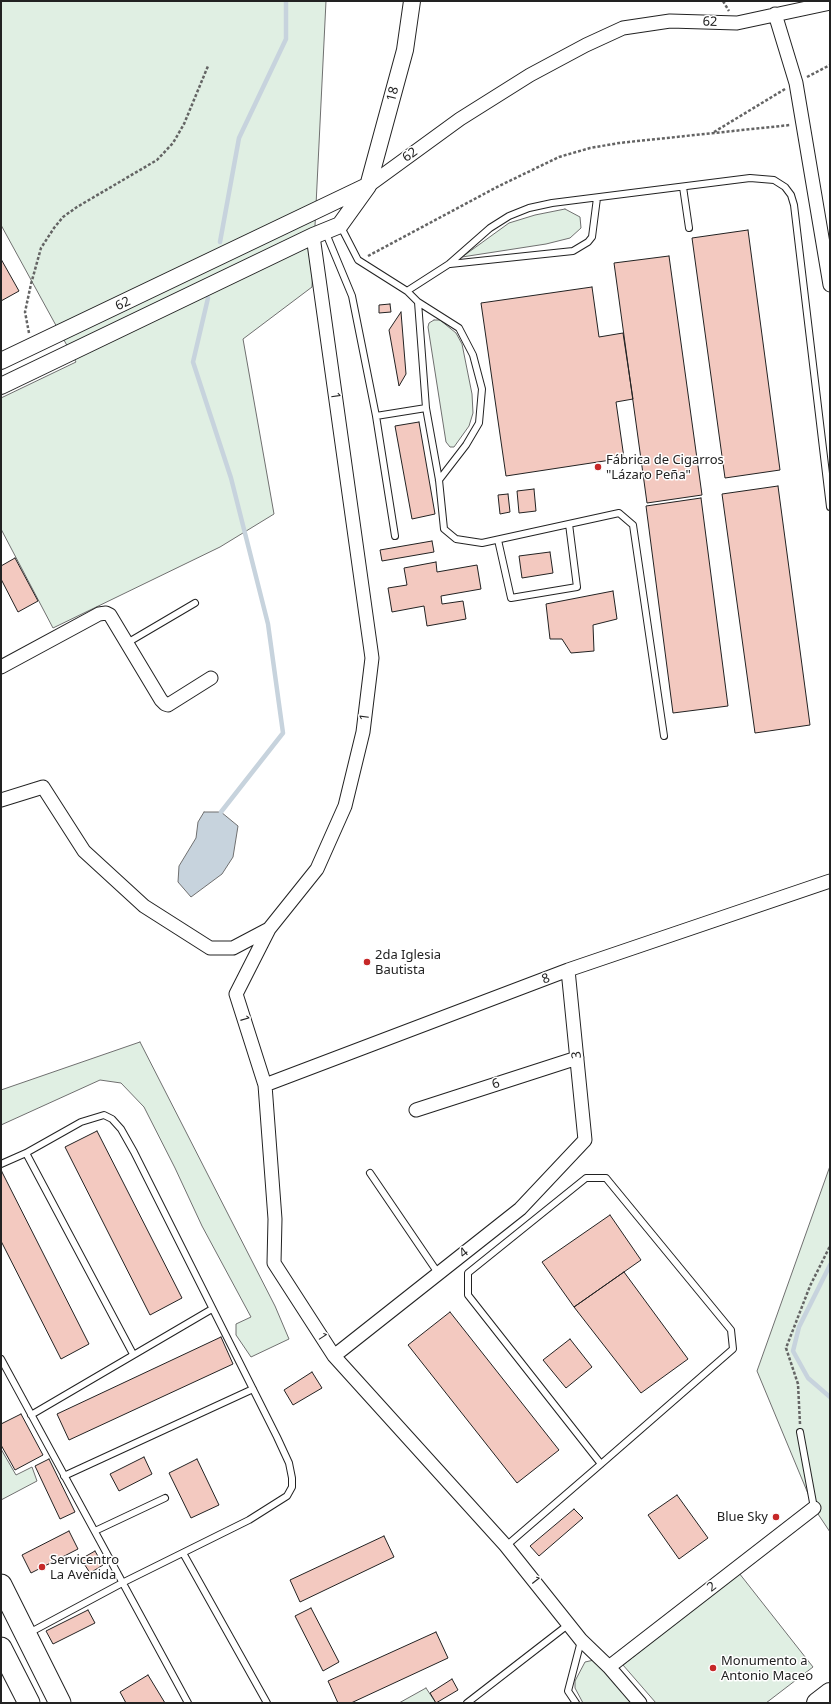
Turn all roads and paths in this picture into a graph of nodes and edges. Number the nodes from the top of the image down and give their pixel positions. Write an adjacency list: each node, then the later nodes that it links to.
1 (412, 1): 9 (street, 18)
2 (830, 3): 3 (street, 62)
3 (775, 14): 6 (street); 9 (street, 62)
4 (830, 65): 6 (path)
5 (208, 66): 19 (path)
6 (796, 83): 7 (street); 8 (path)
7 (802, 124): 8 (path); 16 (street)
8 (712, 133): 14 (path)
9 (368, 186): 13 (street); 19 (street, 62)
10 (683, 187): 11 (lane); 12 (lane); 25 (lane)
11 (597, 198): 15 (lane); 15 (lane)
12 (689, 228)
13 (326, 231): 14 (lane); 21 (street, 62); 23 (lane); 36 (street, 1)
14 (358, 260): 17 (lane)
15 (449, 264): 17 (lane)
16 (830, 285)
17 (407, 291): 18 (lane)
18 (418, 302): 22 (lane); 24 (lane)
19 (32, 346): 20 (street, 62)
20 (1, 361)
21 (1, 386)
22 (426, 408): 23 (lane); 24 (lane)
23 (376, 416): 27 (lane)
24 (439, 480): 28 (lane)
25 (830, 507)
26 (569, 524): 28 (lane); 28 (lane); 33 (lane)
27 (395, 536)
28 (498, 540)
29 (195, 603): 30 (lane)
30 (127, 643): 31 (street); 32 (street)
31 (1, 667)
32 (211, 678)
33 (664, 736)
34 (1, 800): 36 (street)
35 (830, 880): 37 (street, 8)
36 (269, 929): 39 (street, 1)
37 (568, 970): 38 (street, 3); 39 (street, 8)
38 (577, 1058): 40 (street, 6); 41 (street, 3)
39 (265, 1085): 49 (street, 1)
40 (416, 1110)
41 (585, 1140): 46 (street, 4)
42 (26, 1153): 43 (lane); 47 (lane); 48 (lane)
43 (1, 1164)
44 (370, 1173): 46 (lane)
45 (830, 1246): 53 (path)
46 (438, 1273): 49 (street, 4)
47 (212, 1309): 48 (lane); 51 (lane)
48 (133, 1354): 52 (lane)
49 (334, 1356): 59 (street, 1)
50 (1, 1359): 52 (lane)
51 (253, 1389): 55 (lane); 60 (lane)
52 (31, 1415): 55 (lane)
53 (800, 1432): 57 (lane)
54 (601, 1464): 54 (lane); 59 (lane)
55 (64, 1476): 58 (lane)
56 (165, 1498): 58 (lane)
57 (814, 1508): 67 (street, 2)
58 (95, 1531): 61 (lane)
59 (506, 1546): 63 (street, 1)
60 (183, 1553): 61 (lane); 72 (lane)
61 (124, 1582): 64 (lane); 71 (lane)
62 (2, 1587): 64 (highway)
63 (569, 1624): 65 (street, 1); 73 (lane)
64 (26, 1634): 70 (highway)
65 (582, 1640): 67 (street, 1); 74 (lane)
66 (1, 1648): 69 (highway)
67 (609, 1667): 75 (street, 1)
68 (830, 1693): 76 (main road)
69 (29, 1703)
70 (60, 1703)
71 (188, 1703)
72 (267, 1703)
73 (467, 1703)
74 (576, 1703)
75 (640, 1703)
76 (817, 1703)

